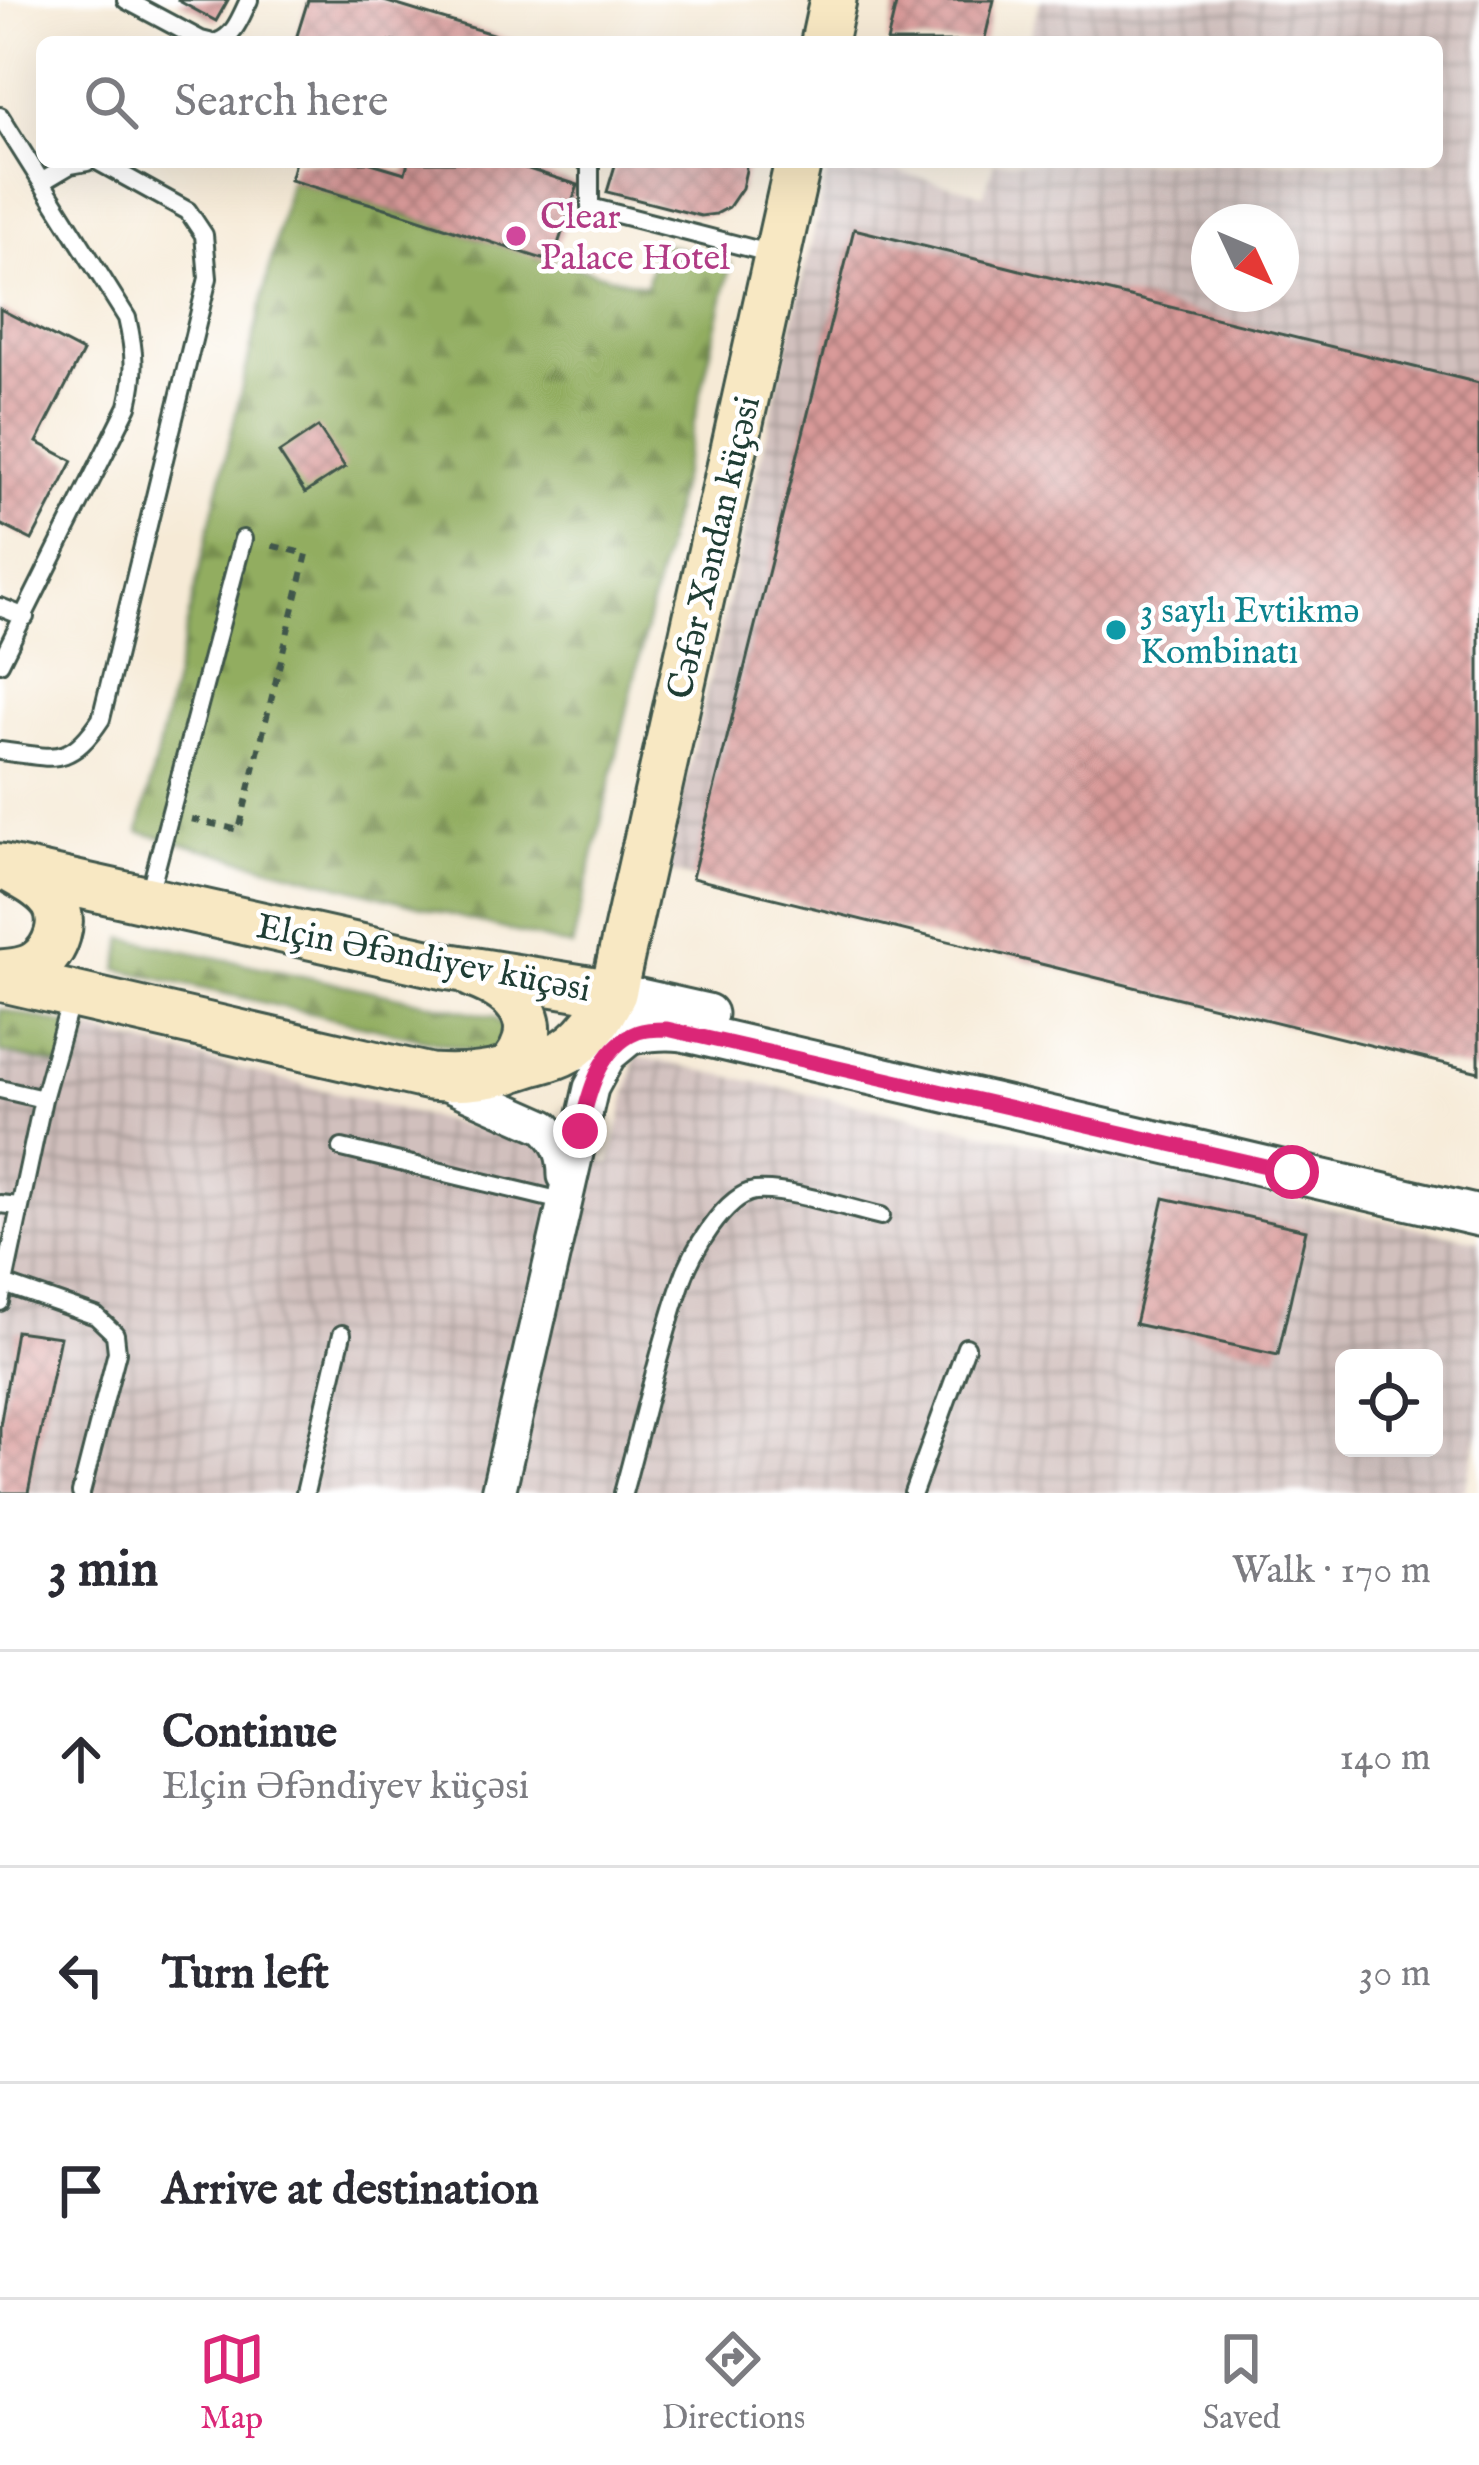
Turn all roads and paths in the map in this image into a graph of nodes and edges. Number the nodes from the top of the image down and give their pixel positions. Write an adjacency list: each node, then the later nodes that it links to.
1 (127, 0): 4 (lane)
2 (249, 0): 5 (lane)
3 (833, 0): 6 (main road)
4 (194, 36)
5 (228, 36)
6 (825, 36)
7 (0, 116): 12 (lane)
8 (65, 168): 12 (lane)
9 (110, 168): 18 (lane)
10 (590, 168): 13 (lane)
11 (797, 168): 13 (main road, Cəfər Xəndan küçəsi)
12 (43, 181): 16 (lane)
13 (777, 256): 22 (main road, Cəfər Xəndan küçəsi)
14 (243, 539): 19 (lane); 19 (path)
15 (0, 607): 16 (lane)
16 (25, 617): 17 (lane)
17 (0, 663)
18 (0, 751)
19 (170, 814): 21 (lane)
20 (6, 869): 21 (main road, Elçin Əfəndiyev küçəsi); 23 (main road)
21 (148, 898): 24 (main road, Elçin Əfəndiyev küçəsi)
22 (626, 931): 24 (main road); 25 (main road, Cəfər Xəndan küçəsi)
23 (0, 976): 26 (main road)
24 (513, 986): 25 (main road, Elçin Əfəndiyev küçəsi); 28 (street); 29 (main road)
25 (613, 993): 28 (main road); 35 (street, Elçin Əfəndiyev küçəsi)
26 (73, 995): 30 (main road); 32 (lane)
27 (638, 1032): 28 (street); 33 (street); 39 (street)
28 (565, 1052): 29 (main road); 33 (street)
29 (508, 1071): 30 (main road)
30 (430, 1077): 36 (street)
31 (0, 1089): 32 (lane)
32 (43, 1099): 37 (lane)
33 (580, 1131): 36 (street)
34 (342, 1148): 36 (lane)
35 (1479, 1188)
36 (566, 1202): 45 (street)
37 (9, 1205): 40 (lane)
38 (881, 1216): 46 (lane)
39 (1479, 1216)
40 (2, 1293): 43 (lane)
41 (342, 1334): 44 (lane)
42 (966, 1347): 47 (lane)
43 (81, 1493)
44 (305, 1493)
45 (497, 1493)
46 (623, 1493)
47 (913, 1493)

